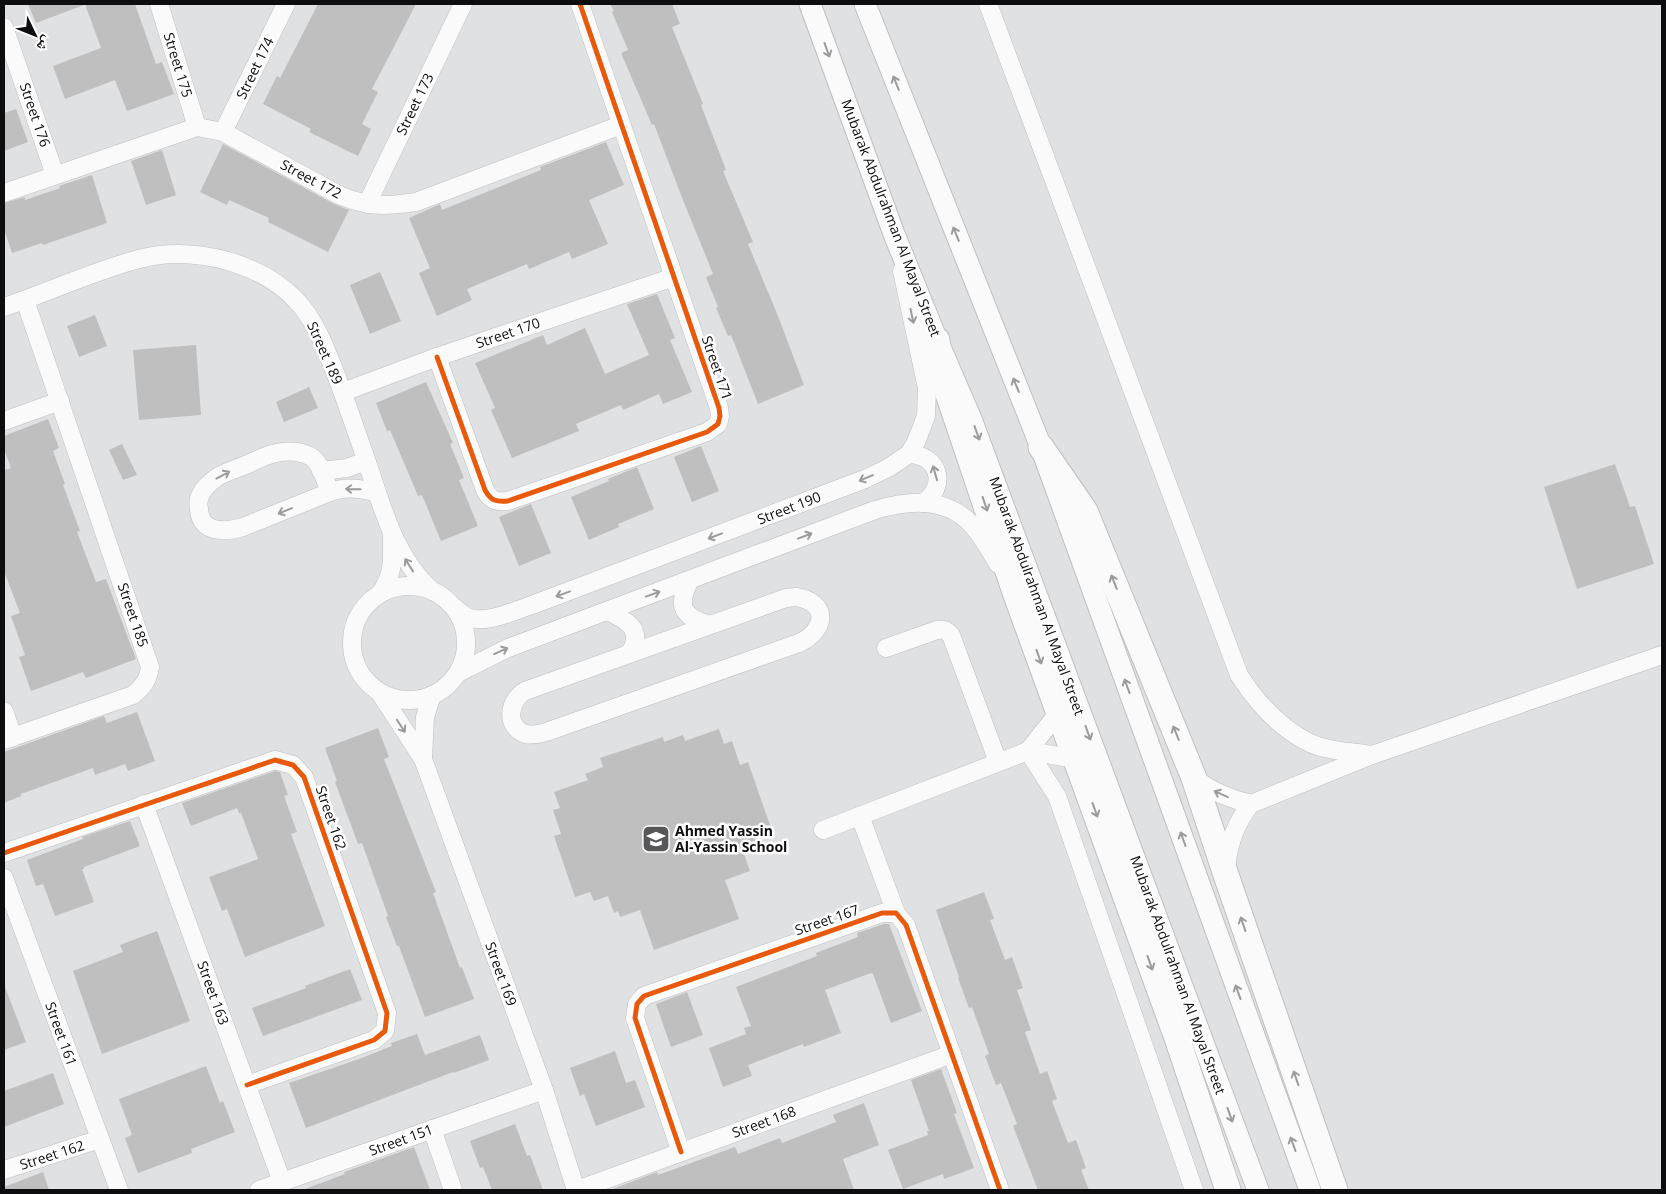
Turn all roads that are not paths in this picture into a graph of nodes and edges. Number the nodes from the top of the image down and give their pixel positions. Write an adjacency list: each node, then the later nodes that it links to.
1 (159, 4): 10 (street, Street 175)
2 (286, 4): 11 (street, Street 174)
3 (463, 4): 14 (street, Street 173)
4 (580, 4): 9 (street, Street 171)
5 (810, 4): 15 (main road, Mubarak Abdulrahman Al Mayal Street, one-way to 15)
6 (865, 4): 24 (main road, one-way to 6)
7 (988, 4): 49 (street)
8 (4, 27): 12 (street, Street 176)
9 (621, 125): 14 (street, Street 172); 16 (street, Street 171)
10 (197, 127): 11 (street, Street 172); 12 (street, Street 172)
11 (223, 132): 14 (street, Street 172)
12 (56, 175): 13 (street, Street 172)
13 (4, 193)
14 (367, 204)
15 (894, 234): 19 (main road, Mubarak Abdulrahman Al Mayal Street); 25 (street, Street 190, one-way to 25)
16 (674, 277): 20 (street, Street 170); 20 (street, Street 171)
17 (25, 300): 18 (street, Street 189); 21 (street, Street 189); 22 (street, Street 185)
18 (4, 307)
19 (937, 340): 35 (highway, one-way to 35); 77 (main road, Mubarak Abdulrahman Al Mayal Street, one-way to 77)
20 (437, 357): 21 (street, Street 170)
21 (343, 392): 26 (street, Street 189)
22 (60, 402): 23 (street); 47 (street, Street 185)
23 (4, 421)
24 (1041, 447): 53 (highway, one-way to 24); 78 (main road, one-way to 24)
25 (909, 454): 30 (street, one-way to 25); 36 (street, Street 190, one-way to 36)
26 (366, 460): 27 (street); 29 (street, Street 189)
27 (321, 471): 28 (street); 28 (street, one-way to 27)
28 (330, 492): 29 (street, one-way to 28)
29 (377, 493): 31 (street, Street 189)
30 (923, 503): 32 (street, one-way to 30); 35 (street)
31 (392, 535): 33 (street, Street 189, one-way to 31); 34 (street, Street 189)
32 (690, 580): 37 (street, one-way to 32); 38 (street)
33 (432, 591): 34 (street); 36 (street)
34 (381, 593): 43 (street)
35 (1016, 595): 46 (highway, one-way to 46)
36 (454, 607): 42 (street)
37 (608, 611): 40 (street); 42 (street, one-way to 37)
38 (710, 625): 40 (street); 40 (street)
39 (886, 648): 52 (street)
40 (630, 653)
41 (1662, 655): 49 (street)
42 (458, 673): 44 (street)
43 (380, 693): 44 (street); 50 (street, Street 169, one-way to 50)
44 (432, 695): 50 (street, Street 169)
45 (4, 711): 47 (street)
46 (1059, 712): 48 (street); 51 (highway)
47 (8, 738)
48 (1028, 751): 51 (street); 52 (street); 75 (street)
49 (1372, 755): 55 (street)
50 (423, 758): 64 (street, Street 169)
51 (1076, 759): 76 (highway, one-way to 76)
52 (998, 762): 56 (street)
53 (1194, 778): 55 (street, one-way to 53); 59 (highway)
54 (144, 804): 58 (street, Street 162); 63 (street, Street 163); 63 (street, Street 162)
55 (1251, 804): 59 (street)
56 (860, 816): 57 (street); 61 (street)
57 (822, 830)
58 (4, 853)
59 (1226, 875): 79 (highway, one-way to 59)
60 (4, 878): 66 (street, Street 161)
61 (896, 913): 62 (street); 67 (street, Street 167)
62 (952, 1054): 67 (street, Street 168); 74 (street)
63 (247, 1086): 69 (street, Street 163)
64 (544, 1090): 65 (street, Street 151); 73 (street, Street 169)
65 (432, 1129): 69 (street, Street 151); 72 (street)
66 (100, 1139): 68 (street, Street 162); 70 (street, Street 161)
67 (682, 1152): 73 (street, Street 168)
68 (4, 1170)
69 (282, 1182): 71 (street, Street 151)
70 (119, 1190)
71 (258, 1190)
72 (453, 1190)
73 (576, 1190)
74 (1000, 1190)
75 (1194, 1190)
76 (1228, 1190)
77 (1258, 1190)
78 (1310, 1190)
79 (1335, 1190)

